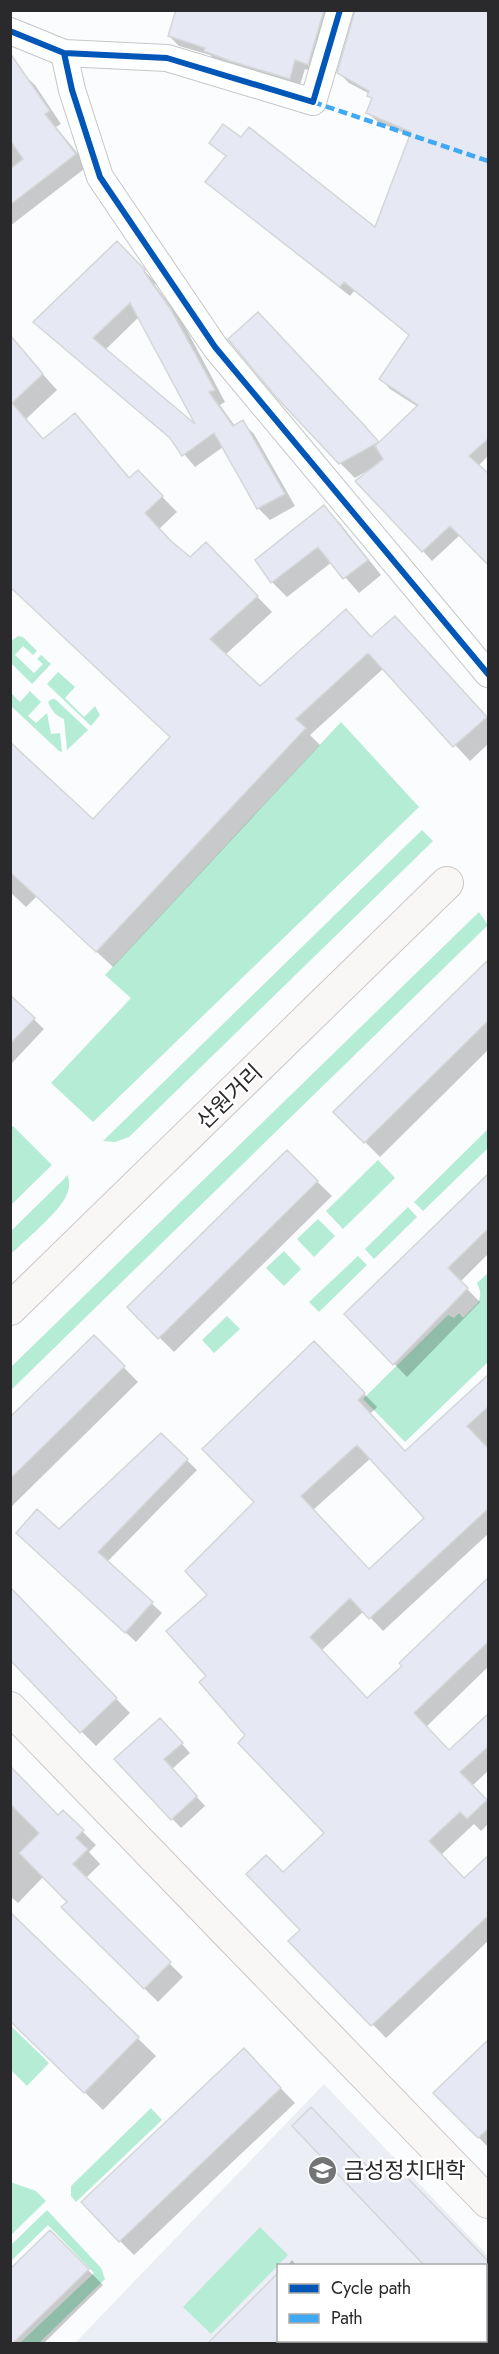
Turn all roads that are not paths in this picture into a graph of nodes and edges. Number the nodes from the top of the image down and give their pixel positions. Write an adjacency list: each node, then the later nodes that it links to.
1 (340, 10): 3 (street)
2 (10, 31): 3 (street)
3 (64, 53): 4 (street)
4 (489, 674)
5 (447, 883): 6 (main road, 산원거리)
6 (10, 1309)
7 (10, 1708): 8 (main road)
8 (489, 2202)

